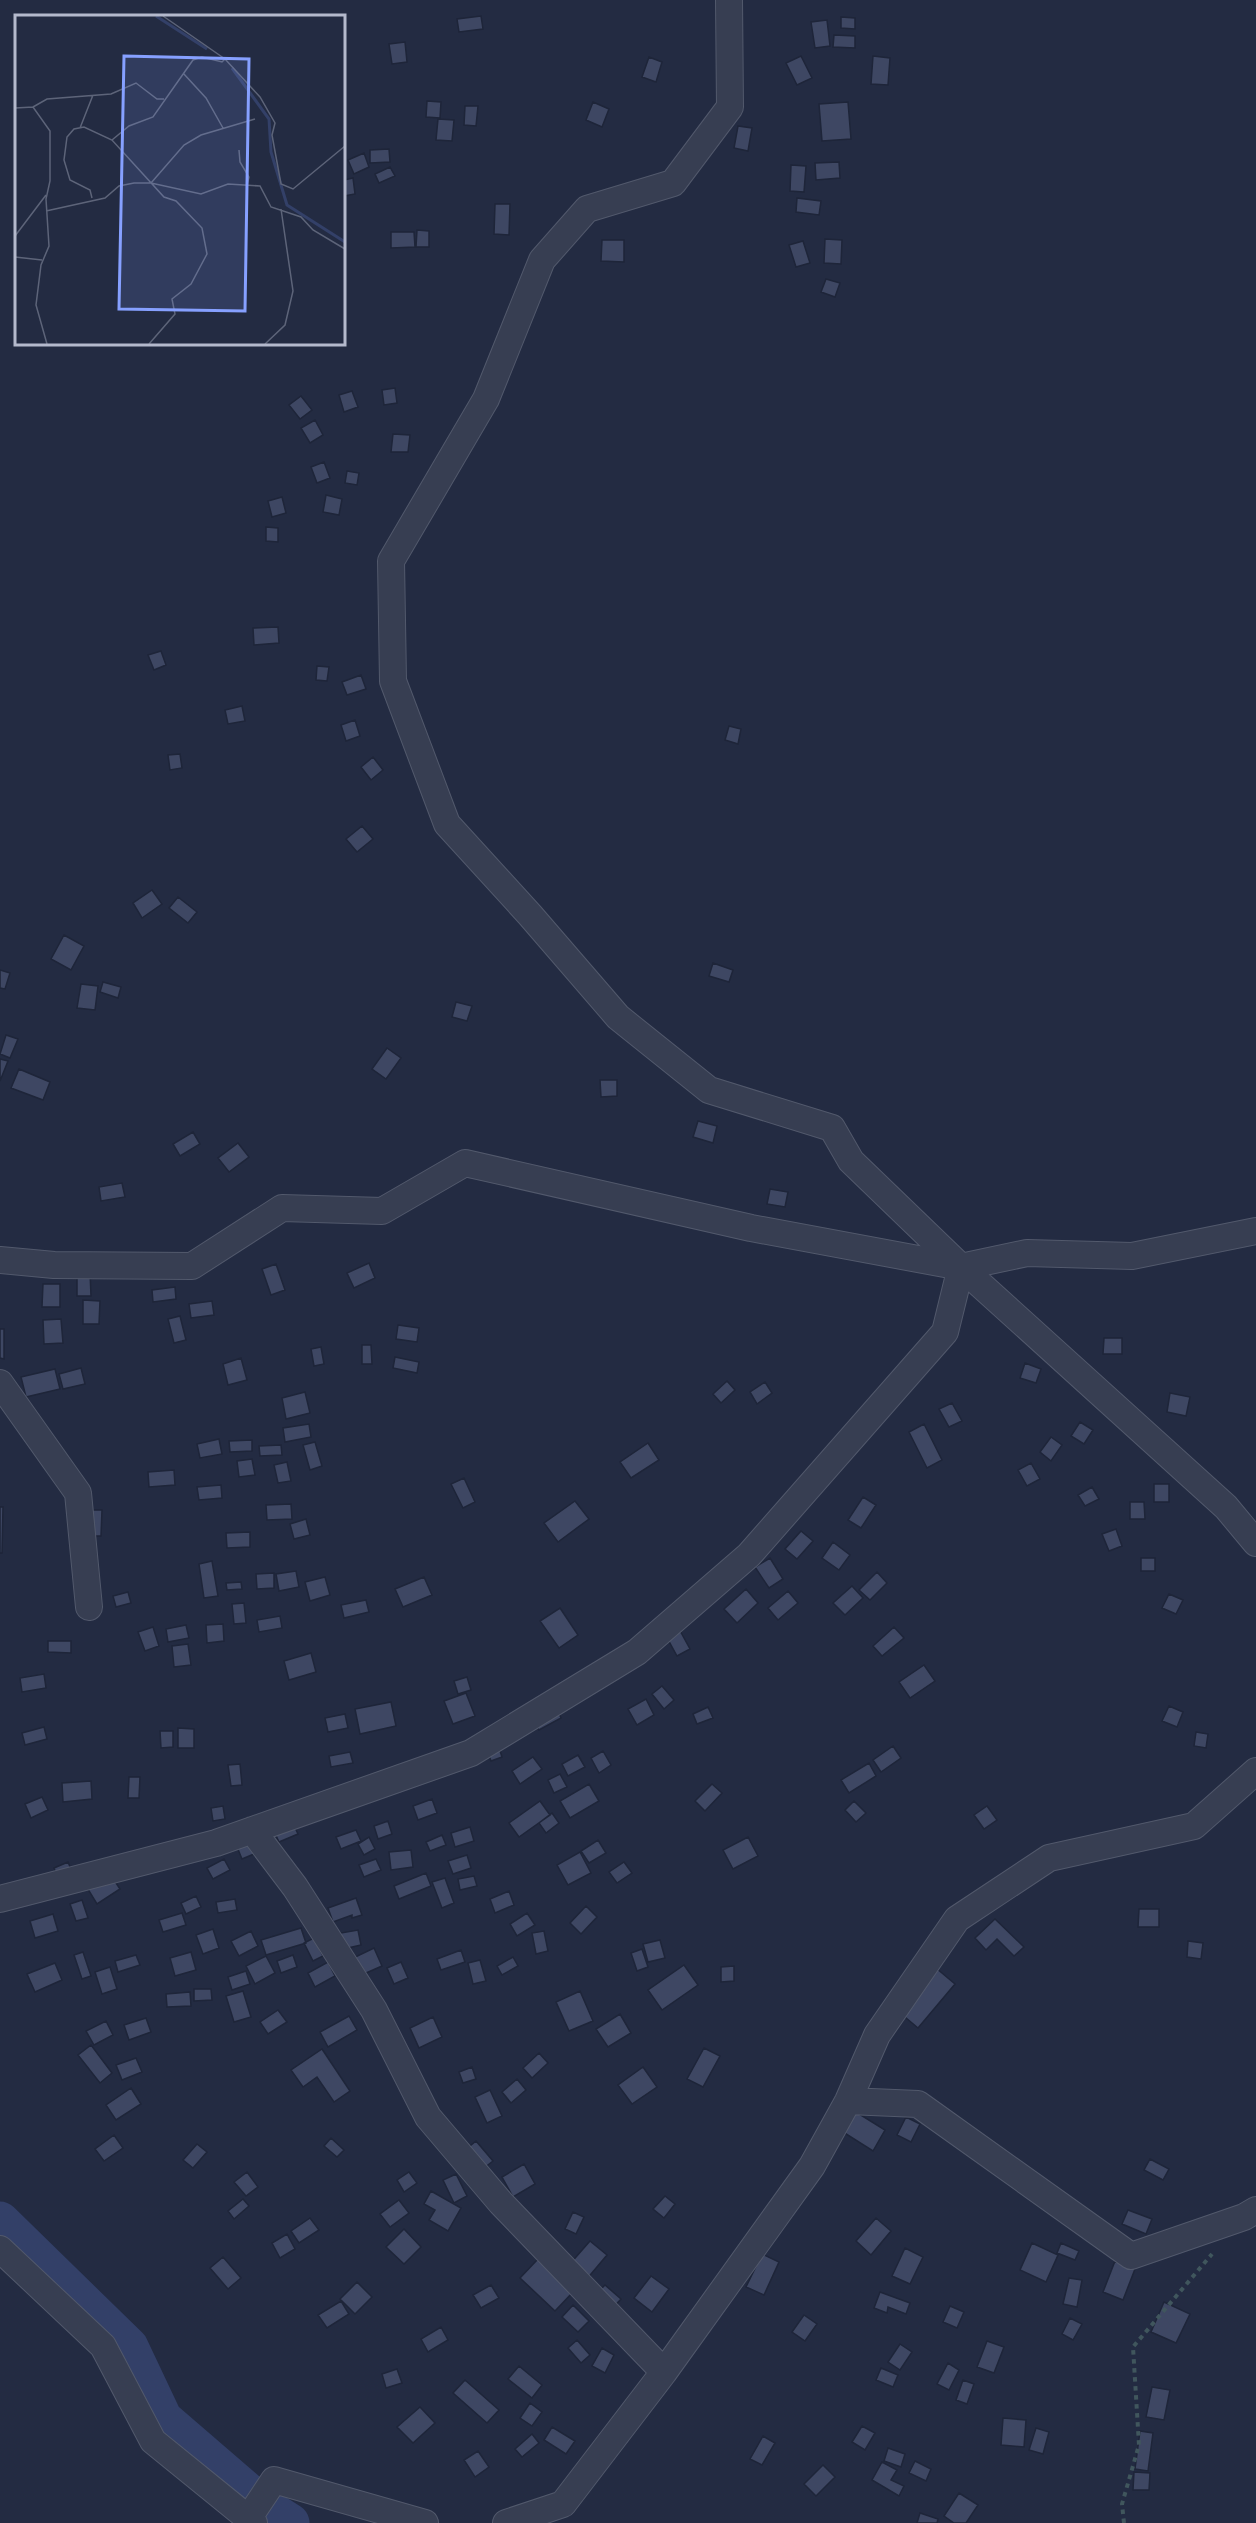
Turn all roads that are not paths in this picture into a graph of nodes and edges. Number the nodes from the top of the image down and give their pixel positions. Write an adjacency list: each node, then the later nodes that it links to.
1 (729, 0): 4 (street)
2 (1256, 1231): 4 (street)
3 (1, 1264): 4 (street)
4 (961, 1268): 6 (street); 9 (street)
5 (0, 1383): 7 (street)
6 (1256, 1543)
7 (89, 1607)
8 (1256, 1771): 11 (street)
9 (252, 1830): 10 (street); 14 (street)
10 (0, 1899)
11 (848, 2101): 12 (street); 14 (street)
12 (1256, 2210)
13 (0, 2249): 15 (street)
14 (664, 2372): 17 (street)
15 (253, 2515): 16 (street)
16 (425, 2523)
17 (506, 2523)

